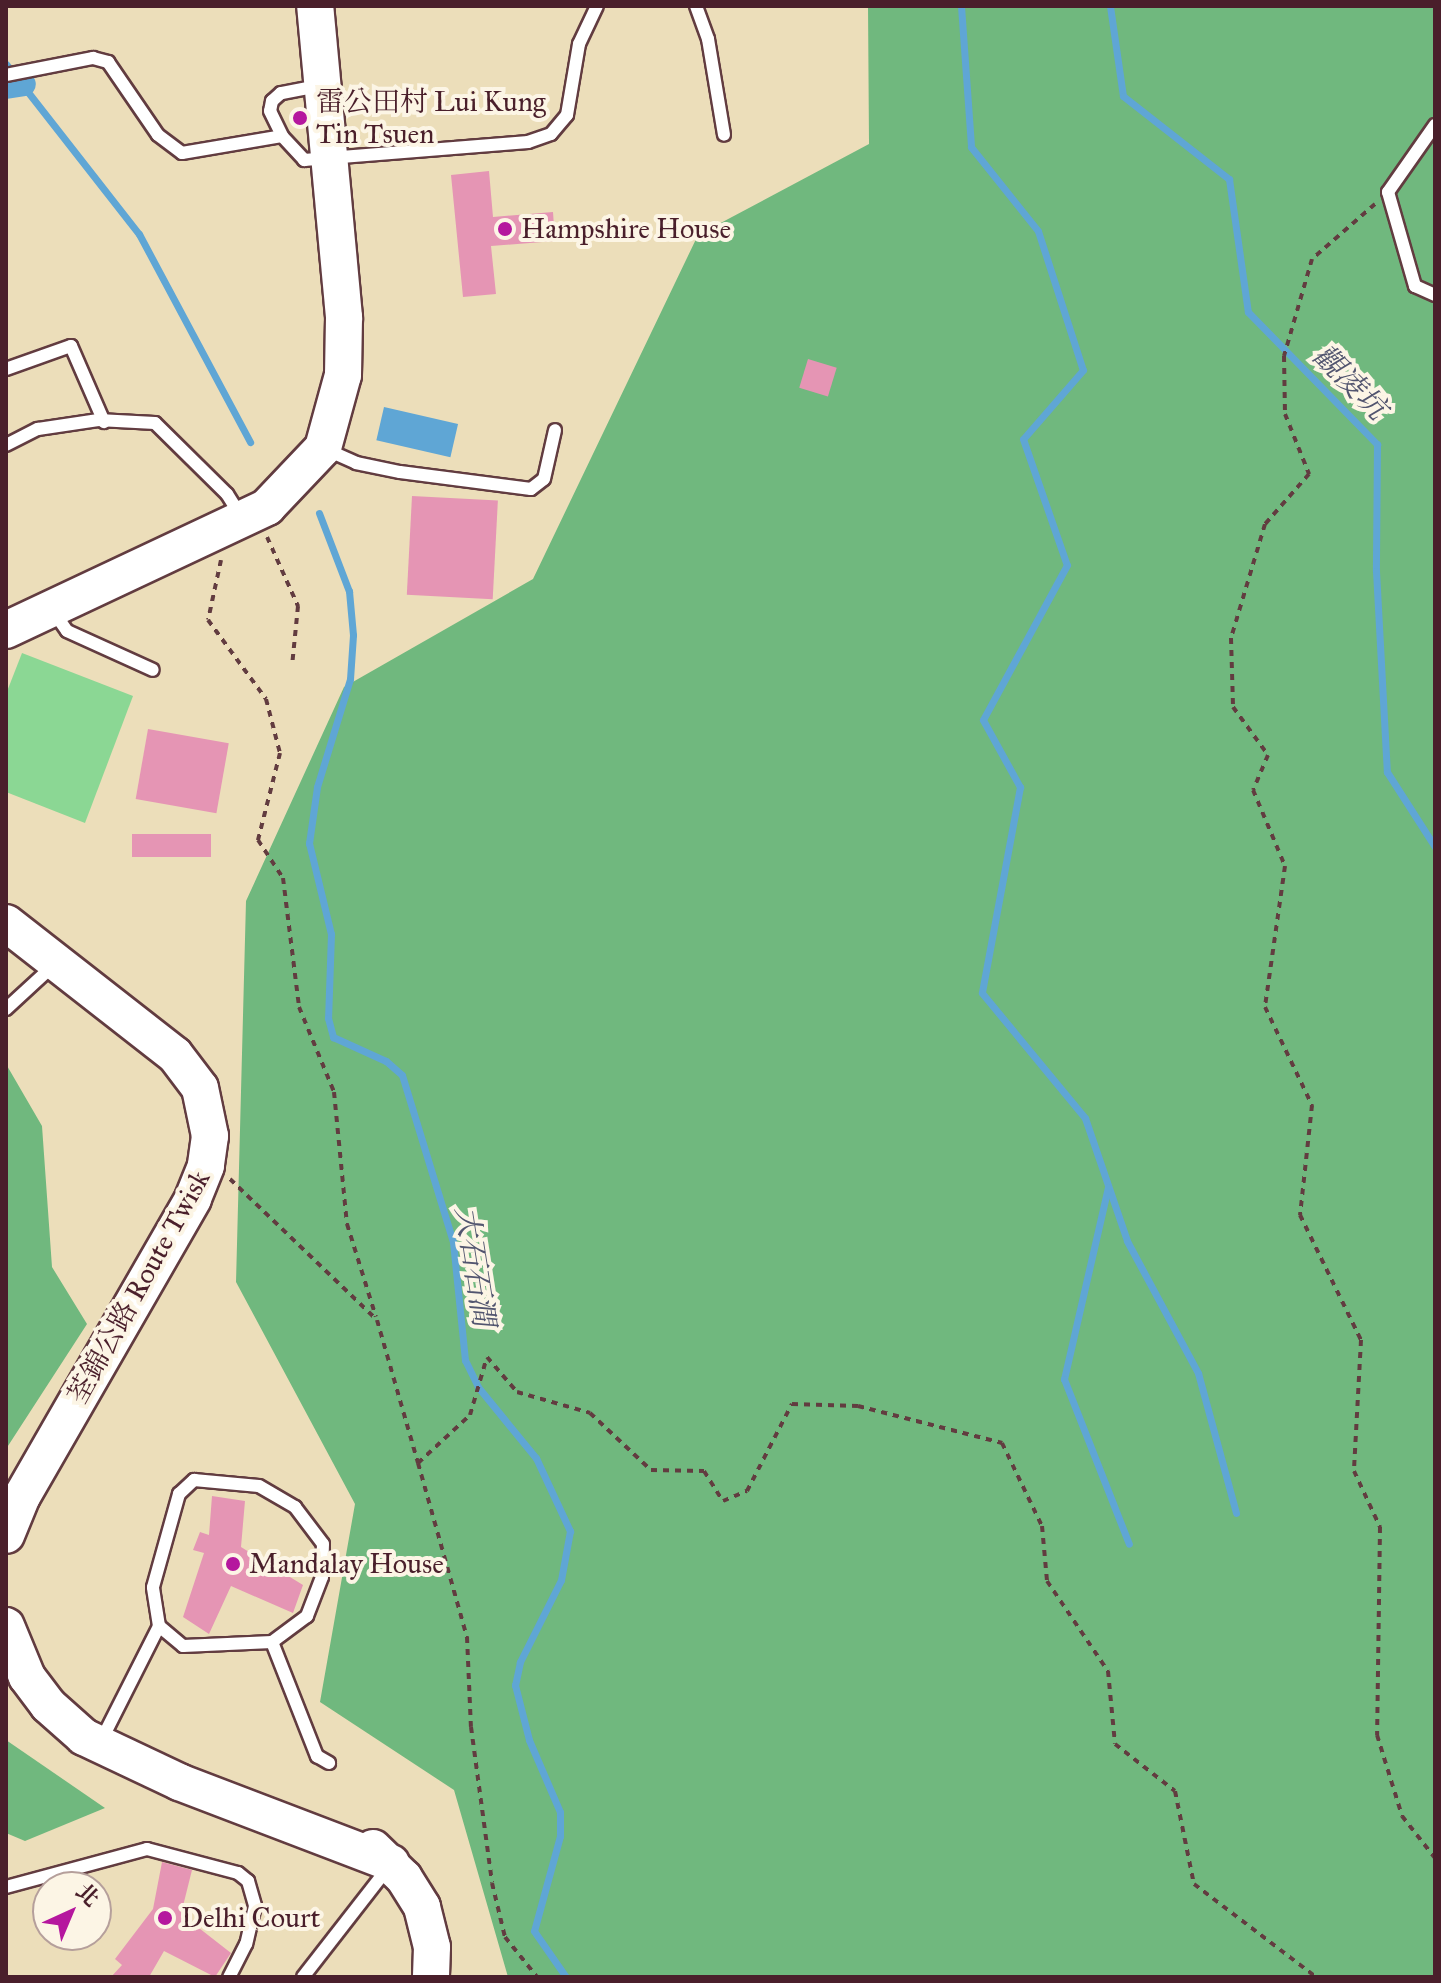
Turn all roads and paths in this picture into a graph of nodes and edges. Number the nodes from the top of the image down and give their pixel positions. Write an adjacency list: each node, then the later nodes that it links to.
1 (315, 6): 5 (main road)
2 (597, 6): 9 (lane)
3 (696, 6): 7 (lane)
4 (6, 75): 8 (lane)
5 (322, 86): 8 (lane); 9 (main road)
6 (1435, 125): 10 (lane)
7 (724, 135)
8 (282, 136): 9 (lane)
9 (329, 160): 16 (main road)
10 (1388, 192): 11 (lane); 34 (path)
11 (1435, 295)
12 (6, 369): 13 (lane)
13 (104, 422): 15 (lane); 17 (lane)
14 (555, 430): 16 (lane)
15 (6, 445)
16 (323, 448): 17 (main road)
17 (242, 520): 18 (main road); 20 (path); 26 (path)
18 (51, 608): 19 (main road); 21 (lane)
19 (6, 630)
20 (292, 666)
21 (153, 670)
22 (6, 923): 23 (main road, 荃錦公路 Route Twisk)
23 (57, 962): 24 (lane); 25 (main road, 荃錦公路 Route Twisk)
24 (6, 1009)
25 (208, 1158): 26 (path); 28 (main road, 荃錦公路 Route Twisk)
26 (377, 1320): 27 (path)
27 (418, 1463): 40 (path); 41 (path)
28 (6, 1535)
29 (6, 1626): 32 (main road)
30 (159, 1626): 31 (lane); 31 (lane); 32 (lane)
31 (272, 1642): 33 (lane)
32 (99, 1744): 35 (main road)
33 (329, 1763)
34 (1435, 1858)
35 (391, 1863): 38 (lane); 39 (main road)
36 (6, 1887): 37 (lane)
37 (229, 1977)
38 (303, 1977)
39 (431, 1977)
40 (537, 1977)
41 (1316, 1977)

